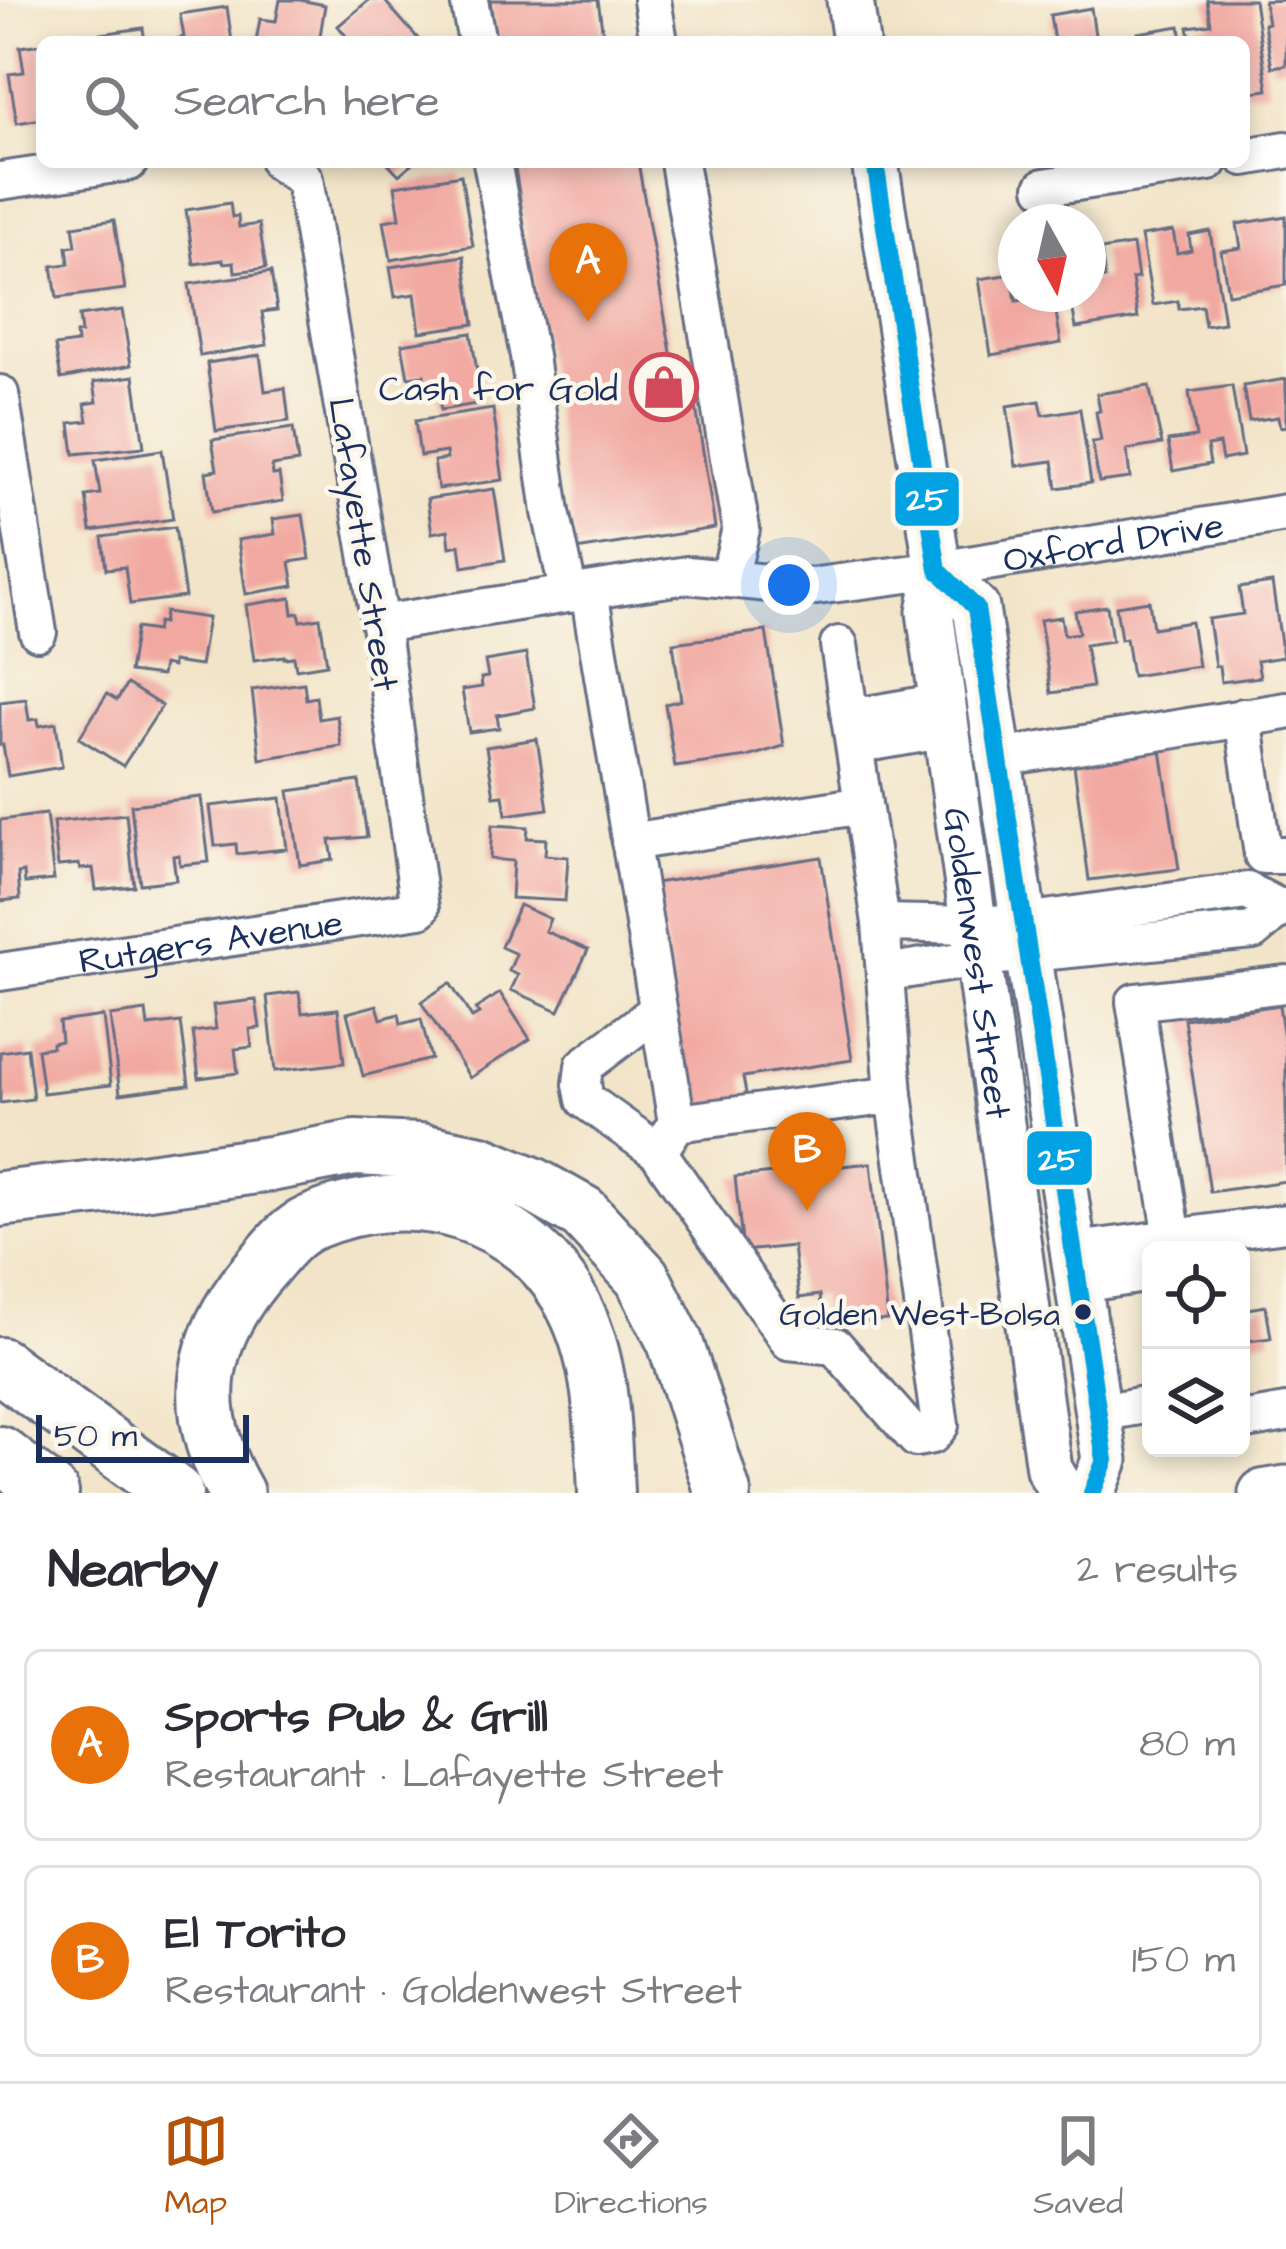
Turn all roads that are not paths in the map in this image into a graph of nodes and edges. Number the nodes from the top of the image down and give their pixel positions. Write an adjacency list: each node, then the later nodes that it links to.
1 (469, 0): 4 (street)
2 (652, 0): 5 (street)
3 (850, 0): 6 (main road)
4 (476, 36)
5 (658, 36)
6 (855, 36)
7 (1286, 151): 8 (street)
8 (1250, 156)
9 (88, 168): 15 (street)
10 (493, 168): 21 (street)
11 (680, 168): 20 (street)
12 (876, 168): 19 (main road, Goldenwest Street)
13 (1169, 168): 16 (street)
14 (291, 171): 22 (street, Lafayette Street)
15 (0, 181)
16 (1044, 187)
17 (0, 394): 23 (street)
18 (1286, 513): 19 (street, Oxford Drive)
19 (938, 570): 20 (street, Oxford Drive); 26 (main road, Goldenwest Street); 29 (main road, Goldenwest Street)
20 (729, 579): 21 (street, Oxford Drive)
21 (579, 592): 22 (street, Oxford Drive); 31 (street)
22 (380, 624): 34 (street, Lafayette Street)
23 (38, 632)
24 (839, 645): 28 (street)
25 (1286, 711): 27 (street)
26 (945, 716): 28 (street); 37 (main road, Goldenwest Street)
27 (1244, 717): 29 (street); 32 (street)
28 (853, 731): 30 (street)
29 (998, 758): 36 (main road, Goldenwest Street)
30 (863, 805): 31 (street); 35 (street)
31 (630, 842): 41 (street)
32 (1286, 855)
33 (1283, 908): 36 (street)
34 (420, 909): 38 (street, Rutgers Avenue)
35 (881, 923): 37 (street); 39 (street)
36 (1027, 939): 37 (street); 47 (main road, Goldenwest Street)
37 (977, 942): 39 (street); 61 (main road, Goldenwest Street)
38 (0, 972)
39 (885, 973): 42 (street)
40 (1286, 984): 46 (street)
41 (657, 1011): 43 (street); 43 (street)
42 (895, 1095): 43 (street); 43 (street)
43 (668, 1138)
44 (0, 1199): 60 (highway)
45 (1286, 1223): 46 (street)
46 (1173, 1238): 47 (street)
47 (1077, 1268): 48 (street); 51 (main road, Goldenwest Street)
48 (1142, 1272)
49 (0, 1365): 57 (highway)
50 (1142, 1406): 51 (street)
51 (1098, 1413): 62 (main road, Goldenwest Street)
52 (1286, 1413): 53 (street)
53 (1250, 1419)
54 (0, 1454): 56 (highway)
55 (1286, 1489): 63 (main road)
56 (51, 1493)
57 (175, 1493)
58 (236, 1493): 59 (highway)
59 (606, 1493)
60 (723, 1493)
61 (1063, 1493)
62 (1092, 1493)
63 (1262, 1493)

